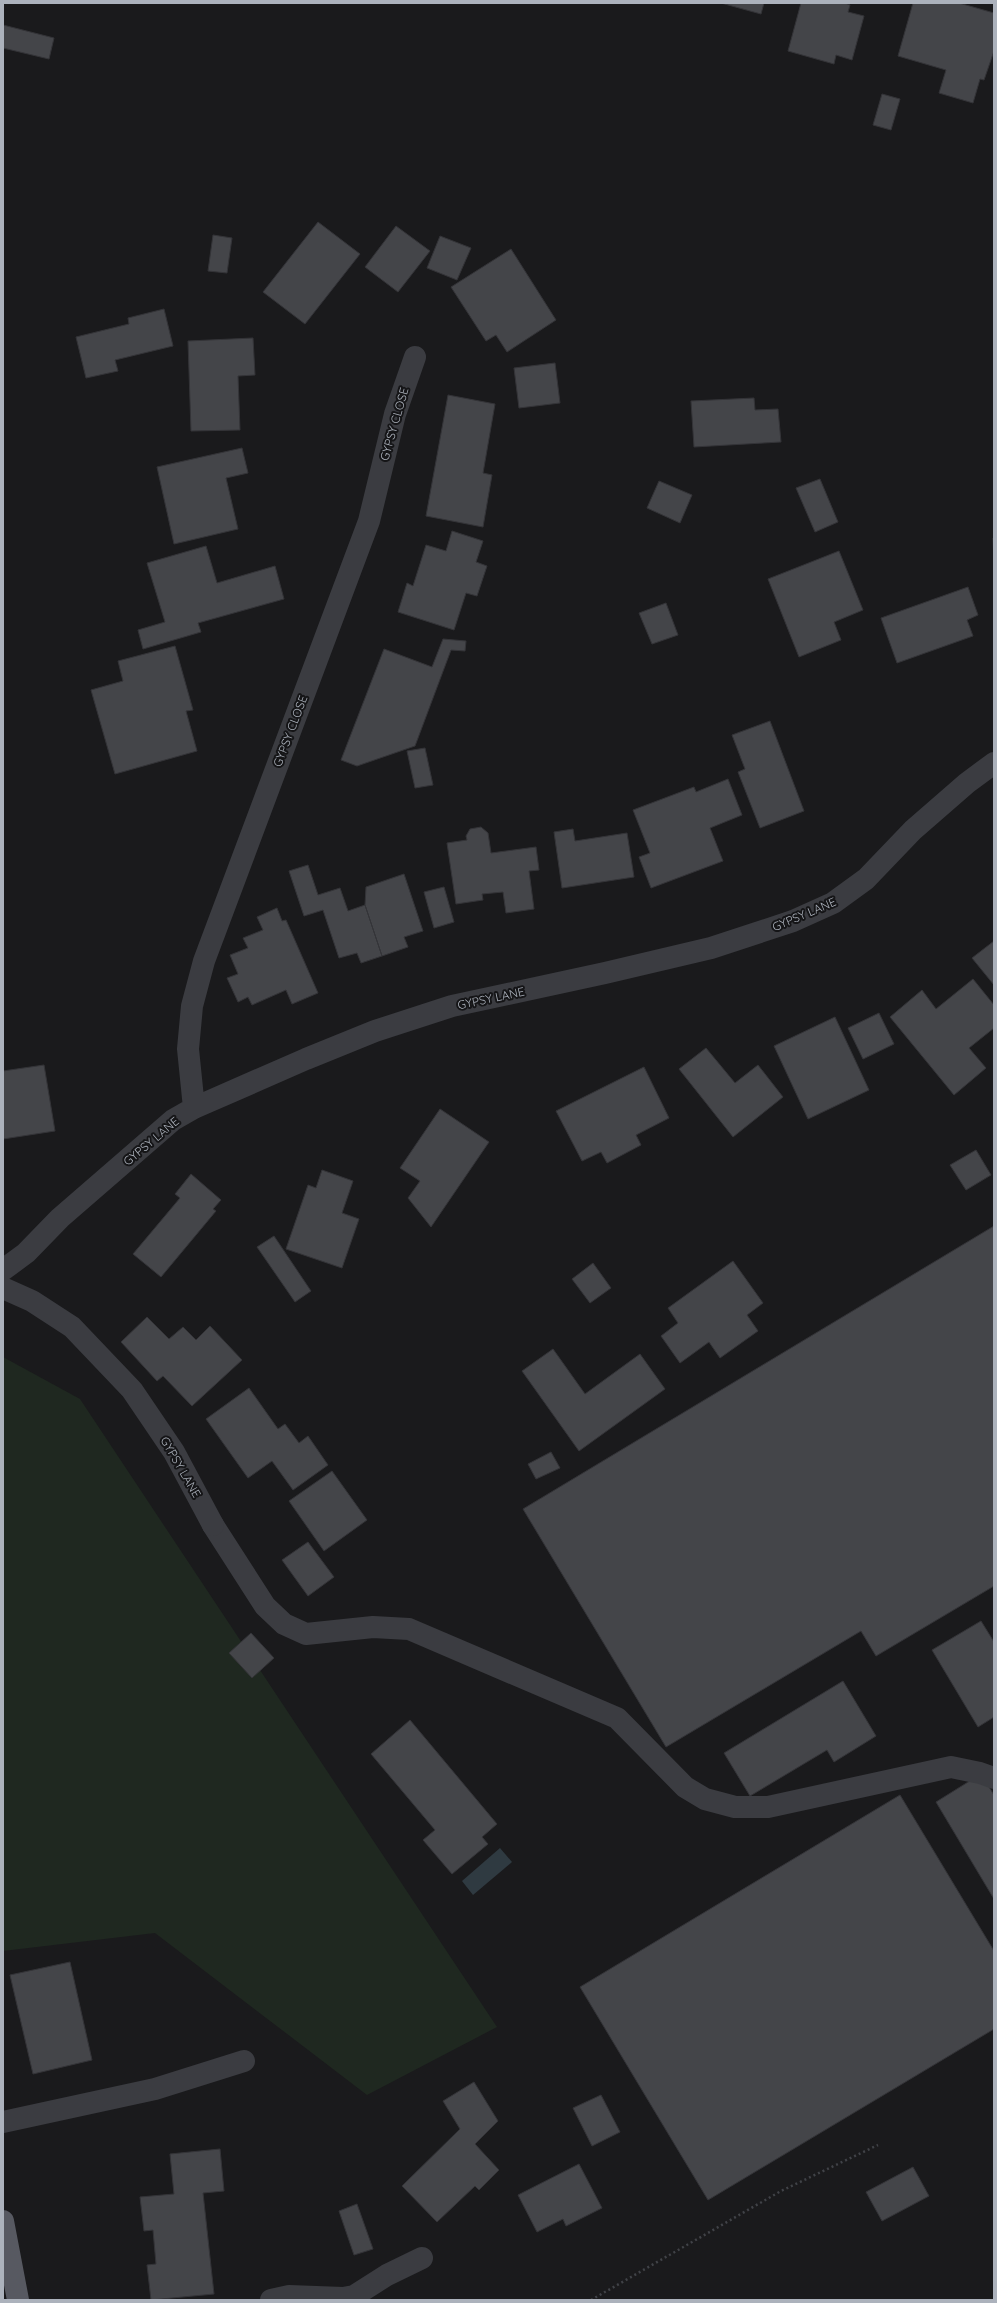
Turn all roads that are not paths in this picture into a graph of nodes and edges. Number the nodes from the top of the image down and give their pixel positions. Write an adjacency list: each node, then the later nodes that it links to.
1 (415, 357): 3 (street, GYPSY CLOSE)
2 (994, 763): 3 (street, GYPSY LANE)
3 (194, 1108): 4 (street, GYPSY LANE)
4 (3, 1270)
5 (3, 1288): 6 (street, GYPSY LANE)
6 (994, 1778)
7 (244, 2061): 8 (street)
8 (3, 2122)
9 (3, 2221): 11 (main road)
10 (422, 2258): 12 (street)
11 (18, 2300)
12 (271, 2300)

